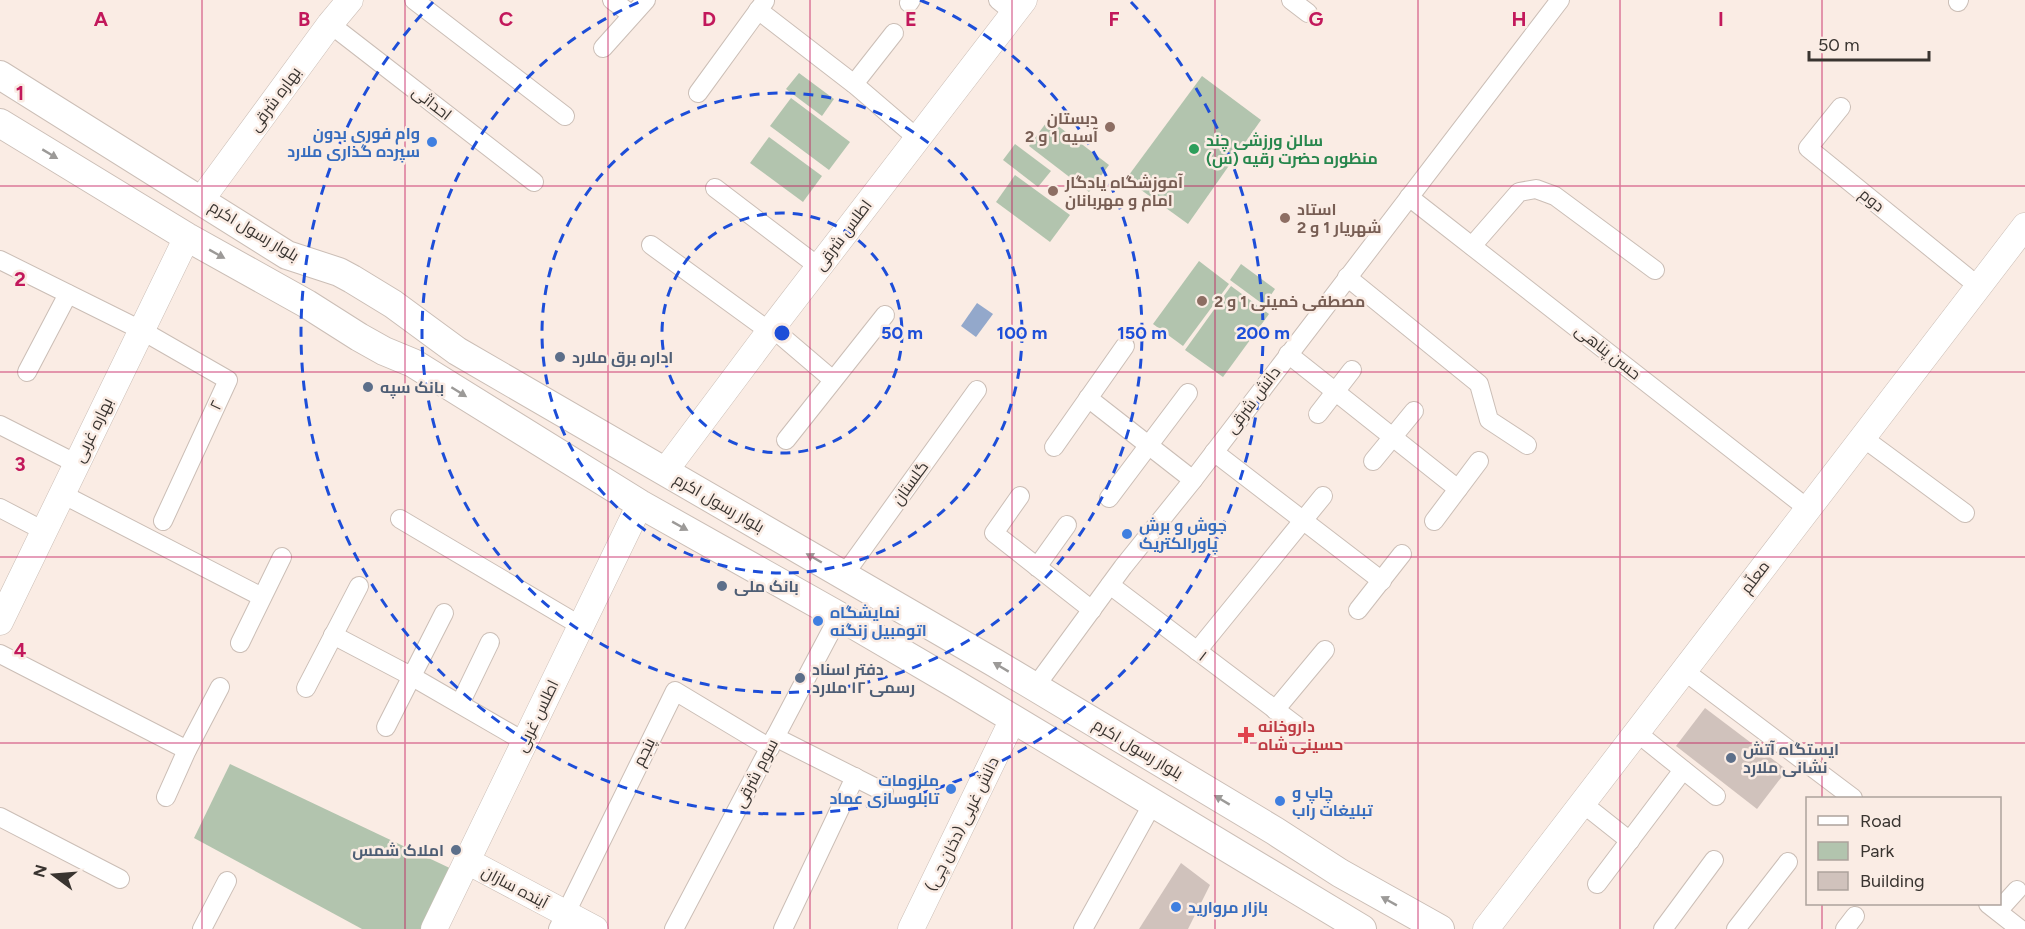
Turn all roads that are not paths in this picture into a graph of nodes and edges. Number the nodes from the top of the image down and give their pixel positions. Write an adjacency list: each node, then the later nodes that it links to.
1 (350, 0): 11 (street, بهاره شرقی)
2 (414, 0): 18 (street)
3 (612, 0): 10 (street)
4 (646, 0): 10 (street)
5 (1291, 0): 9 (street)
6 (1560, 0): 23 (street, دانش شرقی)
7 (1012, 4): 20 (street, اطلس شرقی)
8 (762, 5): 15 (street); 16 (street)
9 (1308, 13)
10 (632, 15): 13 (street)
11 (330, 24): 21 (street, احداثی); 24 (street, بهاره شرقی)
12 (894, 33): 15 (street)
13 (603, 48)
14 (0, 75): 24 (main road, بلوار رسول اکرم)
15 (854, 84): 20 (street)
16 (698, 93)
17 (1841, 107): 34 (street, دوم)
18 (565, 116)
19 (0, 123): 25 (main road, one-way to 25)
20 (917, 138): 31 (street, اطلس شرقی)
21 (534, 182)
22 (715, 188): 31 (street)
23 (1409, 197): 28 (street, حسن پناهی); 33 (street, دانش شرقی)
24 (201, 200): 30 (main road, بلوار رسول اکرم)
25 (187, 237): 36 (main road, one-way to 36); 38 (street, بهاره غربی)
26 (2020, 243): 34 (street, معلّم)
27 (651, 245): 39 (street)
28 (1472, 246): 32 (street); 73 (street, حسن پناهی)
29 (0, 260): 35 (street)
30 (312, 264): 36 (main road); 40 (main road, بلوار رسول اکرم)
31 (819, 267): 39 (street, اطلس شرقی)
32 (1655, 270)
33 (1347, 277): 42 (street, دانش شرقی); 58 (street)
34 (1978, 286): 54 (street, معلّم)
35 (68, 294): 38 (street); 45 (street)
36 (307, 304): 43 (main road)
37 (885, 315): 46 (street)
38 (141, 330): 63 (street, بهاره غربی); 76 (street, ۲)
39 (771, 330): 46 (street); 64 (street, اطلس شرقی)
40 (435, 334): 43 (main road); 64 (main road, بلوار رسول اکرم)
41 (1125, 346): 50 (street)
42 (1288, 354): 48 (street); 60 (street, دانش شرقی)
43 (413, 363): 71 (main road, one-way to 71)
44 (1352, 370): 48 (street)
45 (27, 372)
46 (833, 380): 56 (street)
47 (977, 390): 84 (street, گلستان)
48 (1335, 391): 52 (street); 55 (street)
49 (1188, 393): 57 (street)
50 (1088, 398): 57 (street); 59 (street)
51 (1414, 411): 55 (street)
52 (1318, 414)
53 (0, 425): 63 (street)
54 (1862, 436): 73 (street, معلّم); 74 (street)
55 (1392, 437): 61 (street); 66 (street)
56 (786, 440)
57 (1148, 445): 65 (street); 70 (street)
58 (1527, 445)
59 (1054, 447)
60 (1214, 452): 65 (street, دانش شرقی); 77 (street)
61 (1373, 461)
62 (1479, 461): 66 (street)
63 (76, 464): 67 (street, بهاره غربی)
64 (665, 471): 84 (main road, بلوار رسول اکرم, one-way to 64)
65 (1193, 480): 86 (street, دانش شرقی)
66 (1458, 489): 78 (street)
67 (62, 494): 80 (street, بهاره غربی); 89 (street)
68 (1020, 496): 83 (street)
69 (1323, 496): 77 (street)
70 (1109, 498)
71 (640, 504): 93 (main road, one-way to 93); 95 (street, اطلس غربی)
72 (0, 508): 80 (street)
73 (1807, 508): 102 (street, معلّم)
74 (1965, 513)
75 (400, 519): 95 (street)
76 (163, 521)
77 (1304, 521): 85 (street); 100 (street)
78 (1434, 521)
79 (1067, 525): 83 (street)
80 (44, 531): 88 (street, بهاره غربی)
81 (1402, 554): 85 (street)
82 (282, 557): 89 (street)
83 (1037, 567): 90 (street)
84 (844, 575): 105 (main road, بلوار رسول اکرم, one-way to 84)
85 (1382, 581): 91 (street)
86 (1110, 585): 90 (street, دانش شرقی); 100 (street, ۱)
87 (358, 586): 96 (street)
88 (6, 594): 94 (street, بهاره غربی)
89 (262, 597): 98 (street)
90 (1092, 610): 105 (street, دانش شرقی)
91 (1358, 610)
92 (444, 613): 103 (street)
93 (839, 616): 109 (main road); 114 (street, سوم شرقی)
94 (0, 622)
95 (581, 626): 113 (street, اطلس غربی)
96 (333, 635): 103 (street); 106 (street)
97 (490, 642): 107 (street)
98 (240, 643)
99 (1325, 650): 108 (street)
100 (1197, 651): 108 (street, ۱)
101 (0, 654): 115 (street)
102 (1683, 670): 112 (street, معلّم); 121 (street)
103 (411, 676): 107 (street); 111 (street)
104 (220, 687): 115 (street)
105 (1035, 687): 125 (main road, بلوار رسول اکرم, one-way to 105)
106 (306, 688)
107 (460, 704): 113 (street)
108 (1275, 710): 110 (street, ۱)
109 (1013, 719): 122 (main road); 145 (street, دانش غربی (دخان چی))
110 (1297, 726)
111 (386, 727)
112 (1636, 732): 116 (street); 123 (street, معلّم)
113 (525, 742): 129 (street, اطلس غربی)
114 (772, 742): 117 (street); 139 (street, پنجم); 143 (street, سوم شرقی)
115 (187, 750): 120 (street)
116 (1683, 770): 119 (street); 126 (street)
117 (855, 777): 118 (street); 144 (street)
118 (884, 792)
119 (1716, 796)
120 (166, 797)
121 (1852, 797)
122 (1153, 803): 127 (main road); 146 (street)
123 (1582, 803): 126 (street); 149 (street, معلّم)
124 (0, 817): 132 (street)
125 (1275, 831): 127 (main road); 131 (main road, بلوار رسول اکرم)
126 (1630, 841): 134 (street)
127 (1243, 857): 138 (main road)
128 (1714, 860): 150 (street)
129 (467, 861): 139 (street, آینده سازان); 141 (street, اطلس غربی)
130 (1788, 862): 151 (street)
131 (1340, 873): 138 (main road); 148 (main road, بلوار رسول اکرم, one-way to 131)
132 (120, 879)
133 (227, 881): 140 (street)
134 (1597, 885)
135 (2017, 890): 136 (street)
136 (2001, 901)
137 (1993, 907): 152 (street)
138 (1329, 910): 147 (main road)
139 (562, 921): 142 (street, آینده سازان)
140 (202, 929)
141 (434, 929)
142 (595, 929)
143 (674, 929)
144 (783, 929)
145 (911, 929)
146 (1083, 929)
147 (1362, 929)
148 (1440, 929)
149 (1485, 929)
150 (1663, 929)
151 (1736, 929)
152 (2020, 929)

